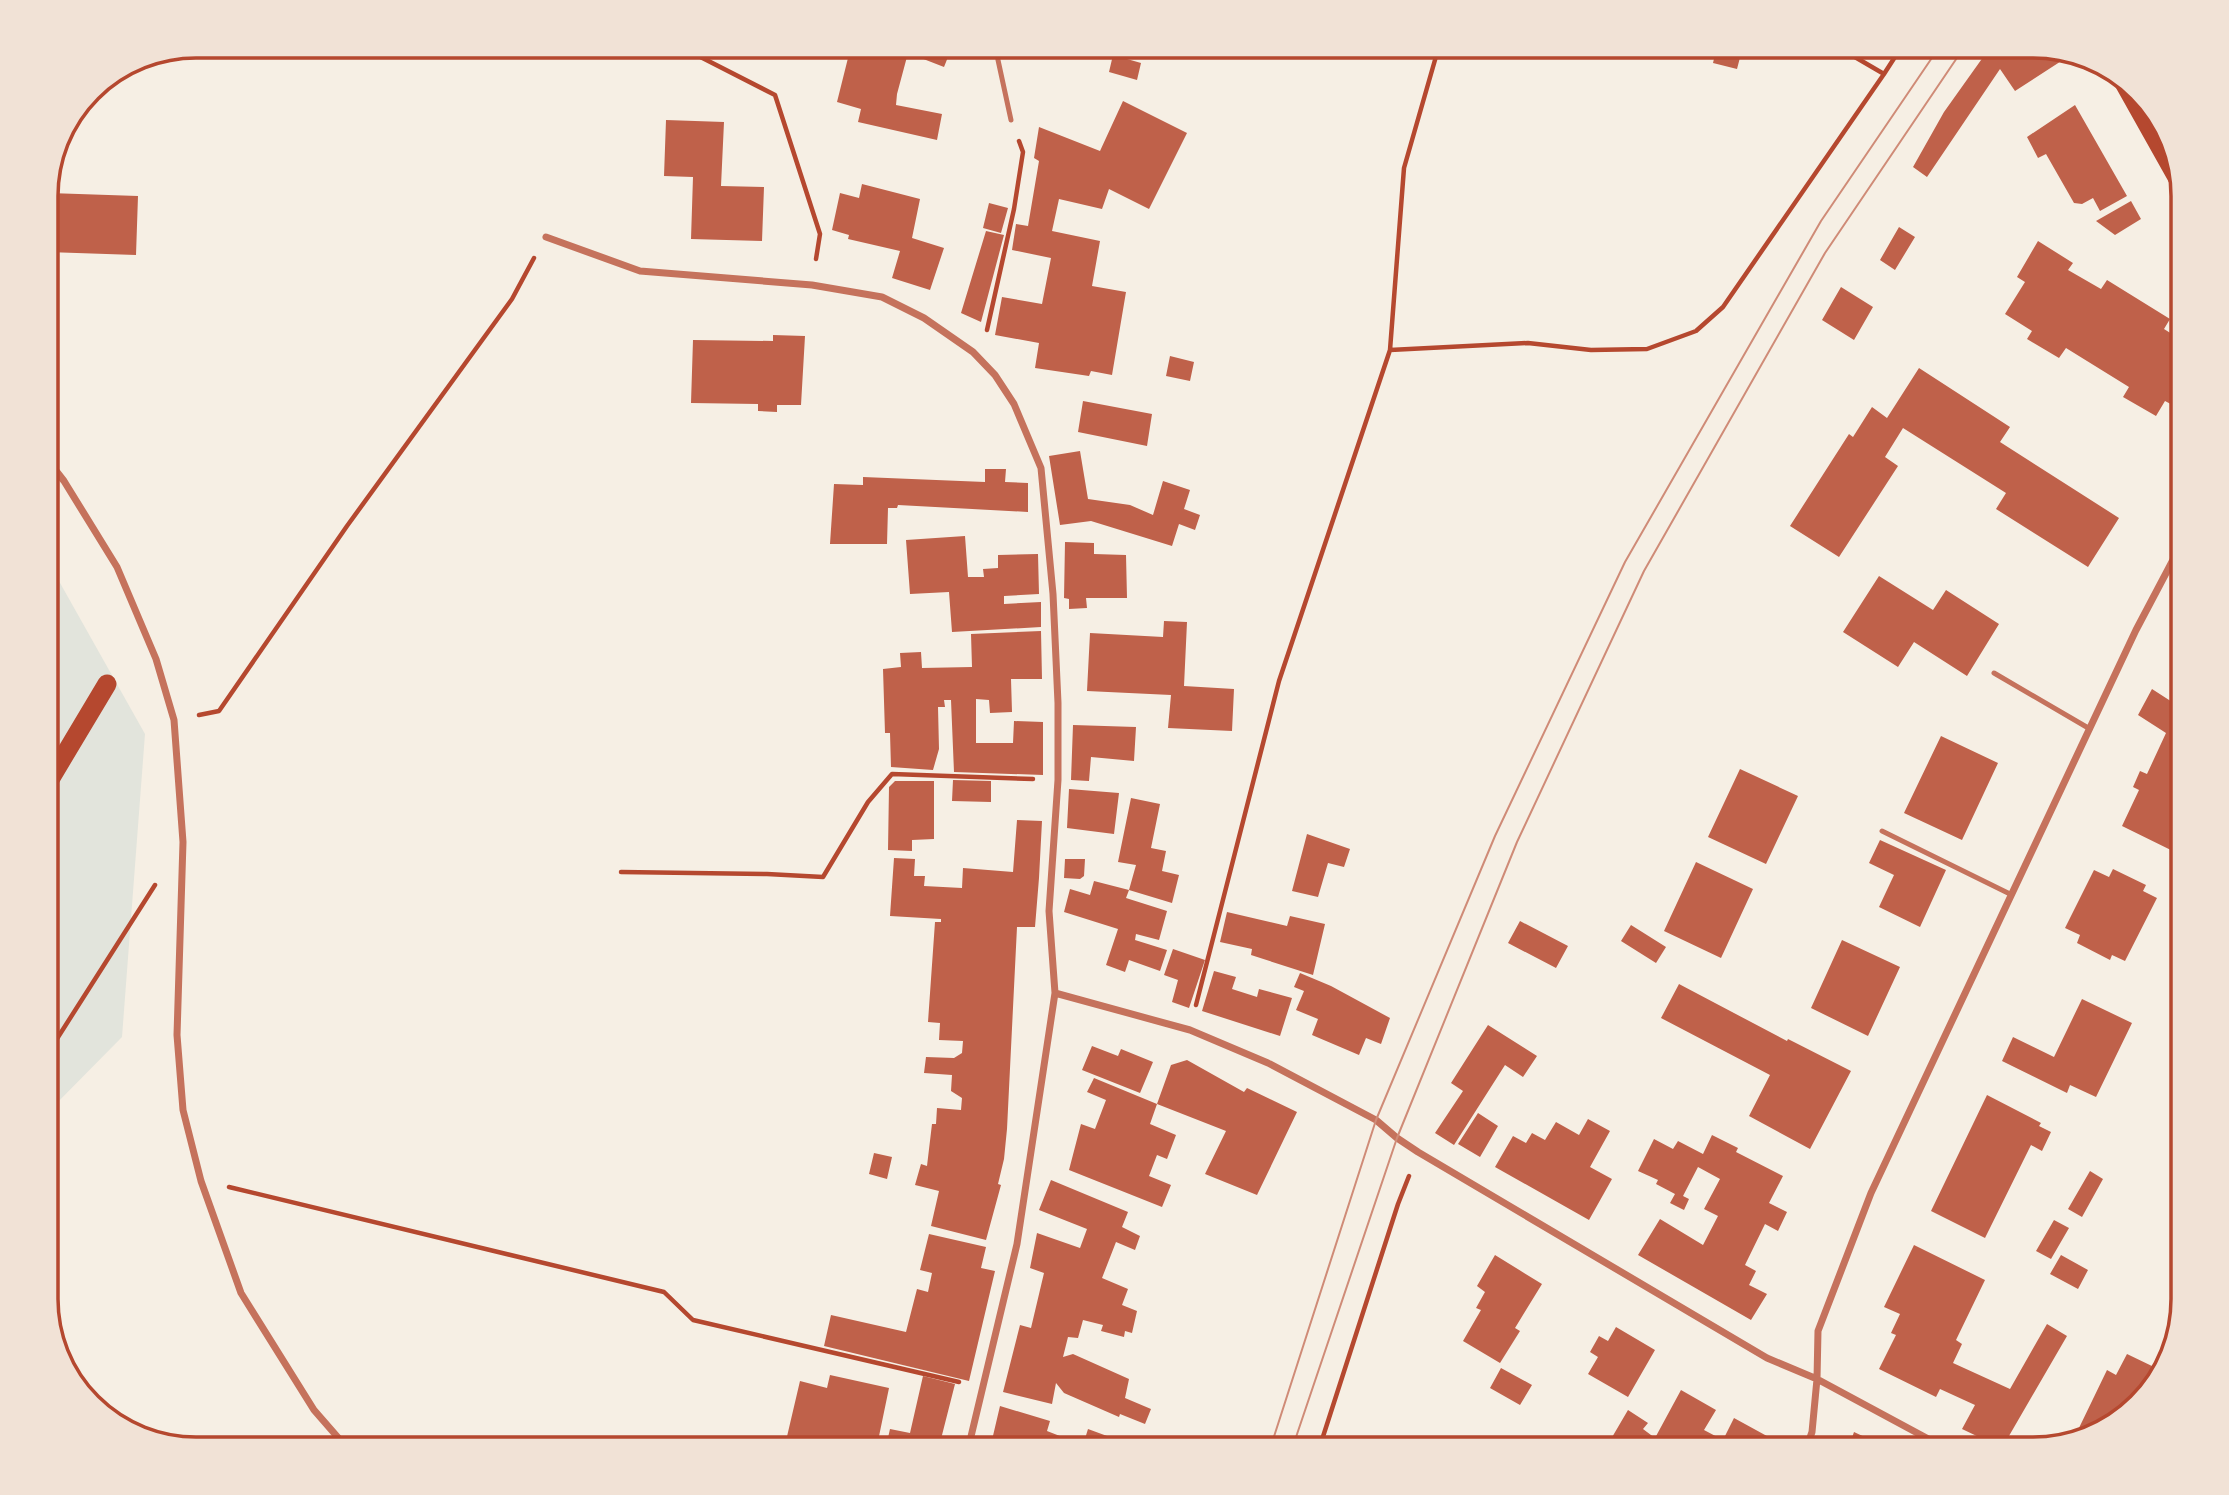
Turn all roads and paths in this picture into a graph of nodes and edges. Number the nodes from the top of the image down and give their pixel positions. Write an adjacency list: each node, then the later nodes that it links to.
1 (702, 58): 11 (path)
2 (998, 58): 8 (lane)
3 (1436, 58): 12 (path)
4 (1856, 58): 6 (path)
5 (1895, 58): 6 (path)
6 (1884, 75): 12 (path)
7 (2130, 98): 9 (main road)
8 (1011, 120): 13 (path)
9 (2167, 163)
10 (546, 237): 11 (street); 18 (path)
11 (812, 285): 13 (street)
12 (1390, 350): 27 (path)
13 (973, 352): 21 (street)
14 (58, 473): 18 (street)
15 (2171, 564): 19 (street)
16 (1994, 673): 19 (lane)
17 (107, 684): 20 (highway)
18 (174, 720): 23 (street)
19 (2090, 729): 25 (street)
20 (58, 766)
21 (1058, 780): 24 (path); 26 (street)
22 (1882, 831): 25 (lane)
23 (183, 842): 28 (path); 30 (street)
24 (621, 872)
25 (2010, 894): 31 (street)
26 (1055, 993): 27 (street); 32 (street)
27 (1190, 1030): 29 (street)
28 (58, 1037)
29 (1418, 1152): 31 (street); 35 (path)
30 (201, 1181): 32 (path); 33 (street)
31 (1817, 1379): 36 (street); 37 (street)
32 (984, 1388): 34 (street)
33 (337, 1437)
34 (971, 1437)
35 (1323, 1437)
36 (1810, 1437)
37 (1923, 1437)

